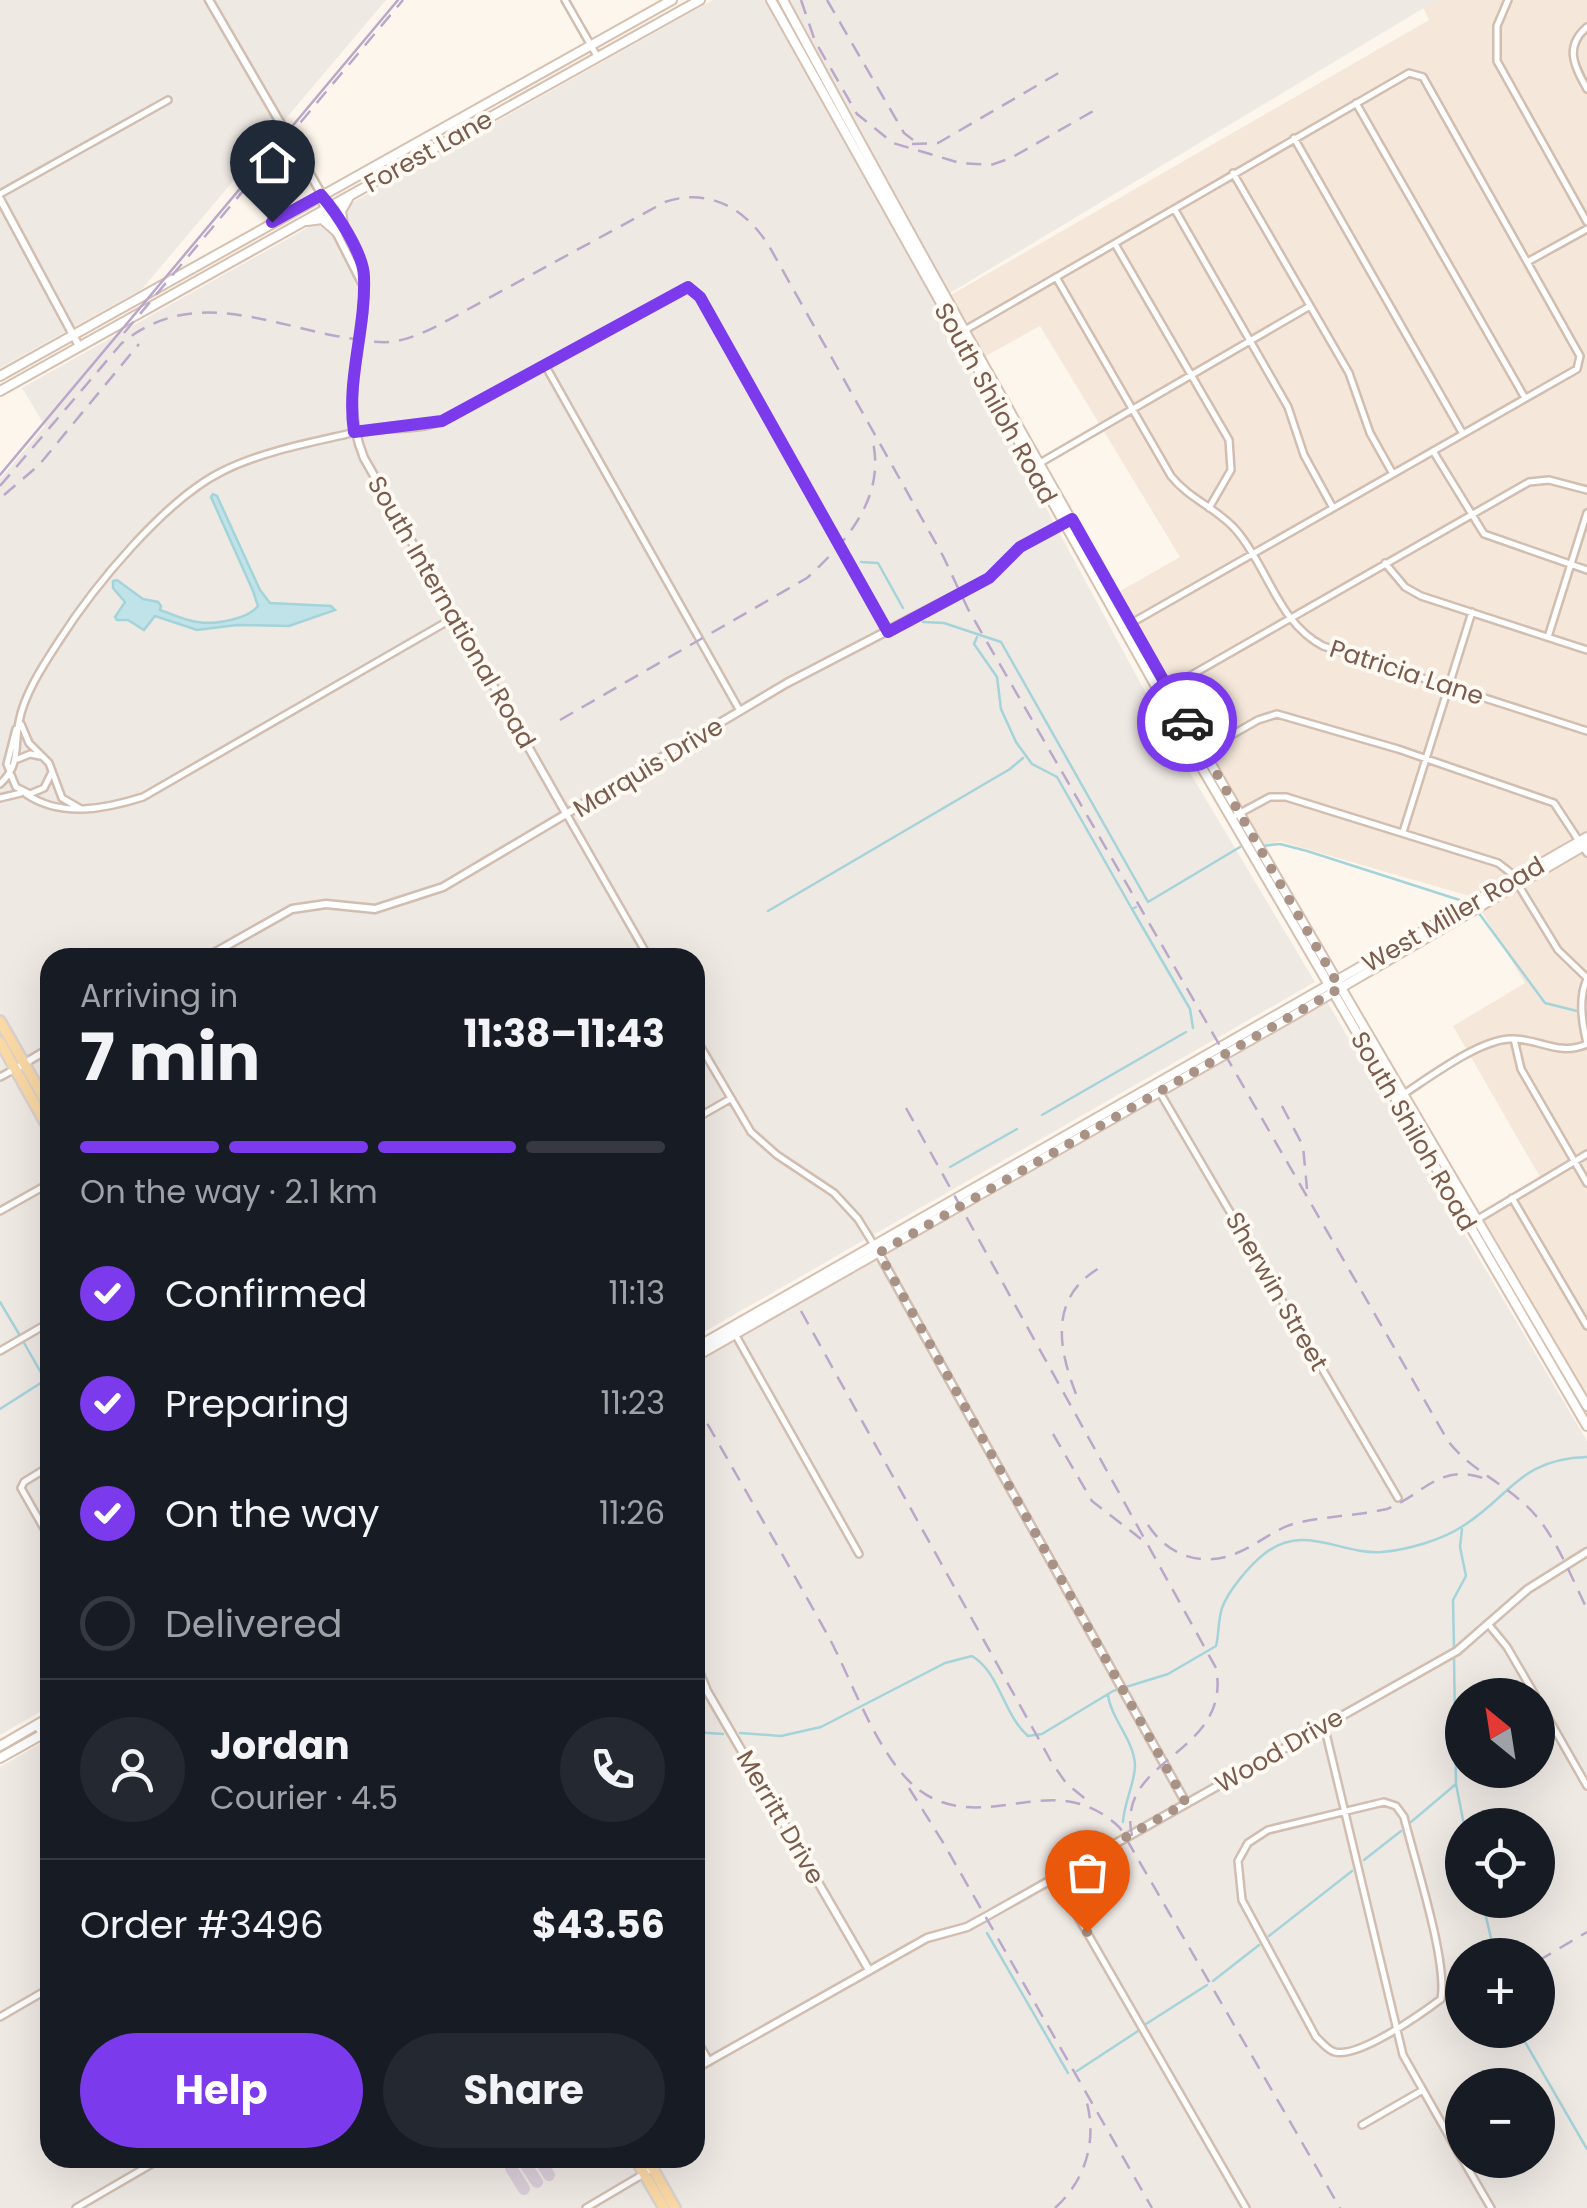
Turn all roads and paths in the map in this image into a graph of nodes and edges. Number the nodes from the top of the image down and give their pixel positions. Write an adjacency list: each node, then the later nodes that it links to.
1 (208, 0): 21 (street, South International Road)
2 (566, 0): 9 (street)
3 (672, 0): 9 (main road, Forest Lane)
4 (700, 0): 10 (main road, Forest Lane)
5 (771, 0): 32 (main road, South Shiloh Road)
6 (783, 0): 32 (main road, South Shiloh Road)
7 (1508, 0): 26 (street)
8 (1587, 27): 12 (street)
9 (591, 44): 10 (street); 11 (main road, Forest Lane)
10 (598, 56): 13 (main road, Forest Lane)
11 (528, 79): 13 (main road); 17 (main road, Forest Lane)
12 (1587, 89)
13 (535, 91): 18 (main road, Forest Lane)
14 (168, 100): 22 (street)
15 (1356, 102): 16 (street); 29 (street); 41 (street)
16 (1294, 138): 19 (street); 44 (street)
17 (414, 142): 18 (main road); 21 (main road, Forest Lane)
18 (420, 155): 20 (main road, Forest Lane)
19 (1232, 173): 24 (street); 31 (street)
20 (352, 193): 23 (main road, Forest Lane); 27 (main road)
21 (321, 195): 23 (street, South International Road); 33 (main road, Forest Lane)
22 (0, 197): 33 (street)
23 (327, 207): 25 (main road, Forest Lane); 27 (street, South International Road)
24 (1175, 210): 28 (street); 34 (street)
25 (294, 224): 27 (main road); 35 (main road, Forest Lane)
26 (1587, 226): 29 (street)
27 (341, 232): 43 (street, South International Road)
28 (1115, 244): 30 (street); 38 (street)
29 (1530, 262): 41 (street)
30 (1056, 278): 32 (street); 42 (street, Patricia Lane)
31 (1310, 306): 34 (street); 47 (street)
32 (961, 332): 46 (main road, South Shiloh Road)
33 (73, 334): 35 (street); 37 (main road, Forest Lane)
34 (1250, 342): 38 (street); 50 (street)
35 (80, 346): 39 (main road, Forest Lane)
36 (545, 365): 43 (street); 62 (street); 67 (street)
37 (2, 374): 39 (main road)
38 (1191, 375): 42 (street); 49 (street)
39 (11, 385): 40 (main road, Forest Lane)
40 (0, 391)
41 (1525, 398): 44 (street)
42 (1132, 409): 46 (street); 49 (street, Patricia Lane)
43 (354, 432): 59 (street, South International Road); 68 (street)
44 (1462, 434): 45 (street)
45 (1433, 451): 47 (street); 52 (street)
46 (1036, 465): 53 (main road, South Shiloh Road)
47 (1393, 474): 50 (street)
48 (1587, 490): 52 (street)
49 (1209, 508): 54 (street, Patricia Lane)
50 (1333, 508): 54 (street)
51 (1587, 513): 56 (street)
52 (1470, 514): 55 (street); 56 (street)
53 (1068, 521): 61 (main road, South Shiloh Road); 62 (street, Marquis Drive)
54 (1254, 554): 60 (street, Patricia Lane); 61 (street)
55 (1386, 563): 58 (street); 60 (street)
56 (1571, 564): 57 (street); 63 (street)
57 (1587, 570)
58 (1472, 612): 63 (street); 65 (street)
59 (456, 617): 79 (street); 80 (street, South International Road)
60 (1290, 618): 65 (street, Patricia Lane); 66 (street)
61 (1127, 626): 66 (main road, South Shiloh Road)
62 (888, 632): 67 (street, Marquis Drive)
63 (1548, 637): 64 (street)
64 (1587, 650)
65 (1449, 686): 69 (street, Patricia Lane); 72 (street)
66 (1164, 691): 70 (main road, South Shiloh Road)
67 (740, 712): 80 (street, Marquis Drive)
68 (19, 722): 71 (street); 73 (street); 75 (street)
69 (1587, 731)
70 (1199, 754): 72 (street); 81 (main road, South Shiloh Road)
71 (43, 757): 73 (street); 74 (street)
72 (1426, 758): 82 (street); 83 (street)
73 (16, 760): 75 (street)
74 (52, 772): 77 (street); 79 (street)
75 (11, 775): 76 (street); 77 (street)
76 (0, 784)
77 (24, 793): 78 (street); 79 (street)
78 (0, 798)
79 (83, 810)
80 (567, 815): 85 (street, Marquis Drive); 86 (street)
81 (1235, 815): 82 (street); 88 (main road, South Shiloh Road)
82 (1404, 832): 84 (street)
83 (1585, 845): 84 (main road, West Miller Road)
84 (1516, 882): 87 (street); 88 (main road, West Miller Road)
85 (223, 948)
86 (644, 948)
87 (1587, 978): 92 (street)
88 (1334, 986): 97 (main road, West Miller Road); 97 (main road, West Miller Road); 99 (main road, South Shiloh Road)
89 (0, 1022): 95 (main road)
90 (1514, 1038): 92 (street); 99 (street); 104 (street)
91 (0, 1042): 95 (main road)
92 (1587, 1044)
93 (40, 1054): 95 (street)
94 (705, 1055): 100 (street)
95 (19, 1066): 96 (street); 98 (main road); 101 (main road)
96 (0, 1077)
97 (1158, 1088): 110 (main road, West Miller Road); 120 (street, Sherwin Street)
98 (40, 1095)
99 (1400, 1097): 109 (main road, South Shiloh Road)
100 (730, 1099): 102 (street); 110 (street)
101 (40, 1110)
102 (705, 1113)
103 (1587, 1154): 104 (street)
104 (1574, 1162): 105 (street); 107 (street)
105 (1587, 1183)
106 (40, 1189): 108 (street)
107 (1512, 1198): 109 (street); 111 (street)
108 (0, 1212)
109 (1473, 1222): 117 (main road, South Shiloh Road); 118 (main road, South Shiloh Road)
110 (876, 1249): 113 (main road, West Miller Road); 136 (street)
111 (1587, 1326)
112 (40, 1328): 115 (street)
113 (732, 1331): 114 (main road, West Miller Road); 116 (main road, West Miller Road); 123 (street)
114 (705, 1343)
115 (0, 1350)
116 (705, 1350)
117 (1587, 1406)
118 (1587, 1426)
119 (40, 1472): 121 (street)
120 (1398, 1498)
121 (40, 1521)
122 (1587, 1552): 124 (street, Wood Drive)
123 (859, 1554)
124 (1488, 1624): 125 (street); 128 (street, Wood Drive)
125 (1525, 1678)
126 (705, 1686): 139 (street, Merritt Drive)
127 (40, 1723): 129 (main road)
128 (1324, 1724): 136 (street, Wood Drive); 137 (street)
129 (36, 1725): 130 (street); 133 (main road)
130 (40, 1728)
131 (1555, 1731): 135 (street)
132 (40, 1735): 134 (main road)
133 (0, 1746)
134 (0, 1758)
135 (1587, 1786)
136 (1186, 1803): 138 (street, Wood Drive)
137 (1344, 1810): 142 (street); 142 (street); 142 (street)
138 (1056, 1877): 139 (street, Wood Drive); 158 (street)
139 (868, 1970): 144 (street, Wood Drive)
140 (40, 1994): 141 (street)
141 (0, 2017)
142 (1395, 2028): 146 (street)
143 (705, 2054): 144 (street)
144 (709, 2061): 145 (street, Wood Drive)
145 (705, 2063)
146 (1422, 2090): 147 (street); 148 (street)
147 (1362, 2126)
148 (1445, 2129)
149 (145, 2168): 154 (street)
150 (645, 2168): 152 (main road)
151 (648, 2168): 152 (main road)
152 (648, 2171): 155 (street); 156 (main road); 157 (main road)
153 (1474, 2178): 159 (street)
154 (76, 2208)
155 (586, 2208)
156 (664, 2208)
157 (675, 2208)
158 (1246, 2208)
159 (1491, 2208)

